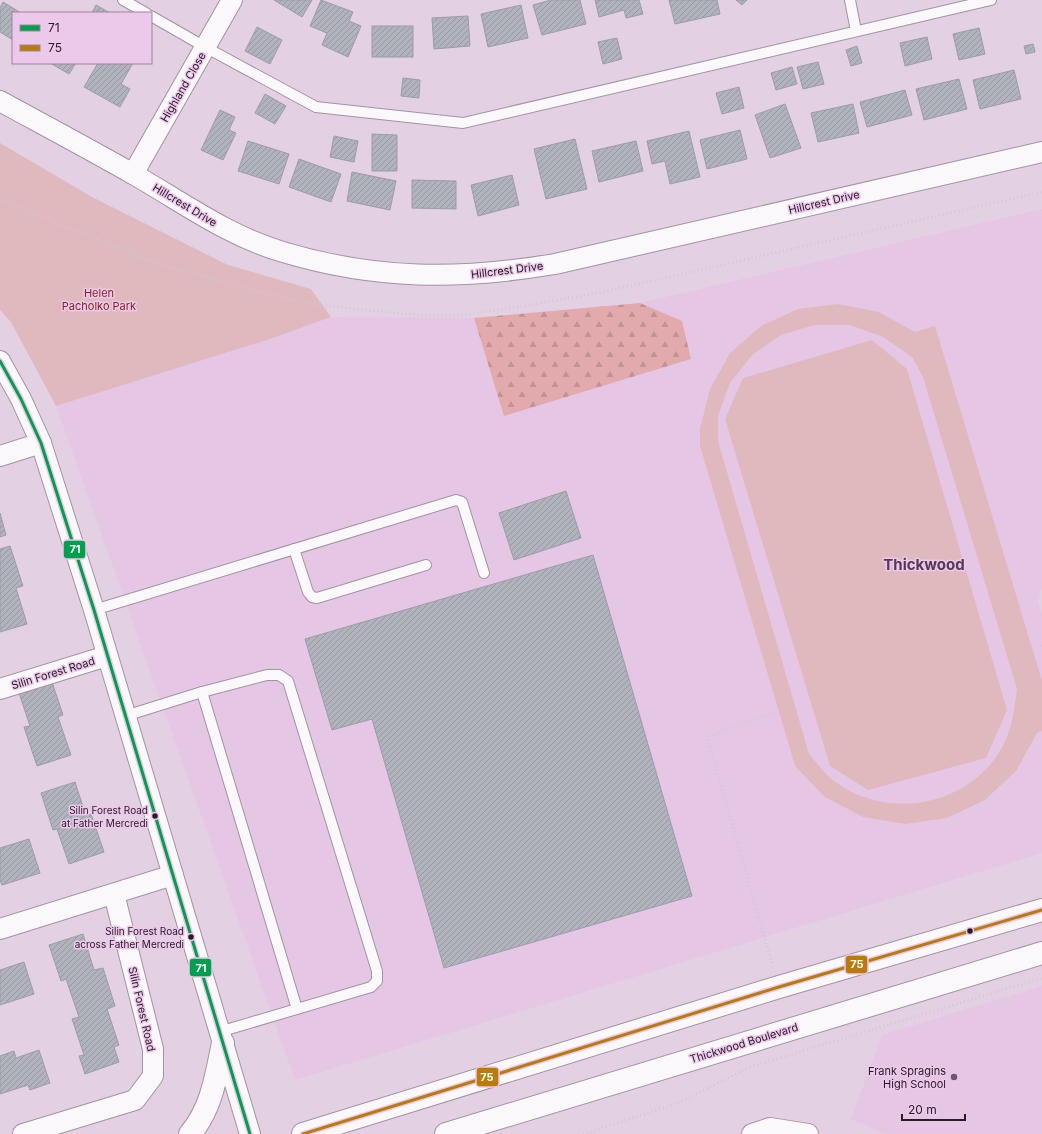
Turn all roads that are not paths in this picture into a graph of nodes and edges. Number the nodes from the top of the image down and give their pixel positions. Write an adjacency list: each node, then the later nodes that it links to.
1 (123, 0): 5 (lane)
2 (232, 0): 8 (street, Highland Close)
3 (850, 0): 7 (lane)
4 (991, 0): 7 (lane)
5 (144, 12)
6 (152, 17): 8 (lane)
7 (856, 31): 8 (lane)
8 (205, 48): 11 (street, Highland Close)
9 (0, 101): 11 (street, Hillcrest Drive)
10 (1042, 152): 11 (street, Hillcrest Drive)
11 (133, 174)
12 (0, 361): 13 (street, Silin Forest Road)
13 (41, 443): 14 (street); 18 (street, Silin Forest Road)
14 (0, 456)
15 (294, 549): 16 (lane); 17 (lane); 18 (lane)
16 (426, 565)
17 (484, 574)
18 (94, 610): 19 (street, Silin Forest Road)
19 (107, 656): 20 (street, Silin Forest Road); 22 (street, Silin Forest Road)
20 (0, 689)
21 (202, 692): 22 (lane); 28 (lane); 28 (lane)
22 (126, 716): 23 (street, Silin Forest Road)
23 (173, 875): 24 (street); 29 (street, Silin Forest Road)
24 (114, 894): 26 (street); 30 (street, Silin Forest Road)
25 (1042, 910): 33 (main road)
26 (0, 928)
27 (1042, 953): 34 (main road, Thickwood Boulevard)
28 (297, 1009): 29 (lane)
29 (221, 1037): 31 (main road); 32 (street, Silin Forest Road)
30 (23, 1134)
31 (190, 1134)
32 (250, 1134)
33 (303, 1134)
34 (446, 1134)
35 (752, 1134): 36 (street)
36 (808, 1134)

